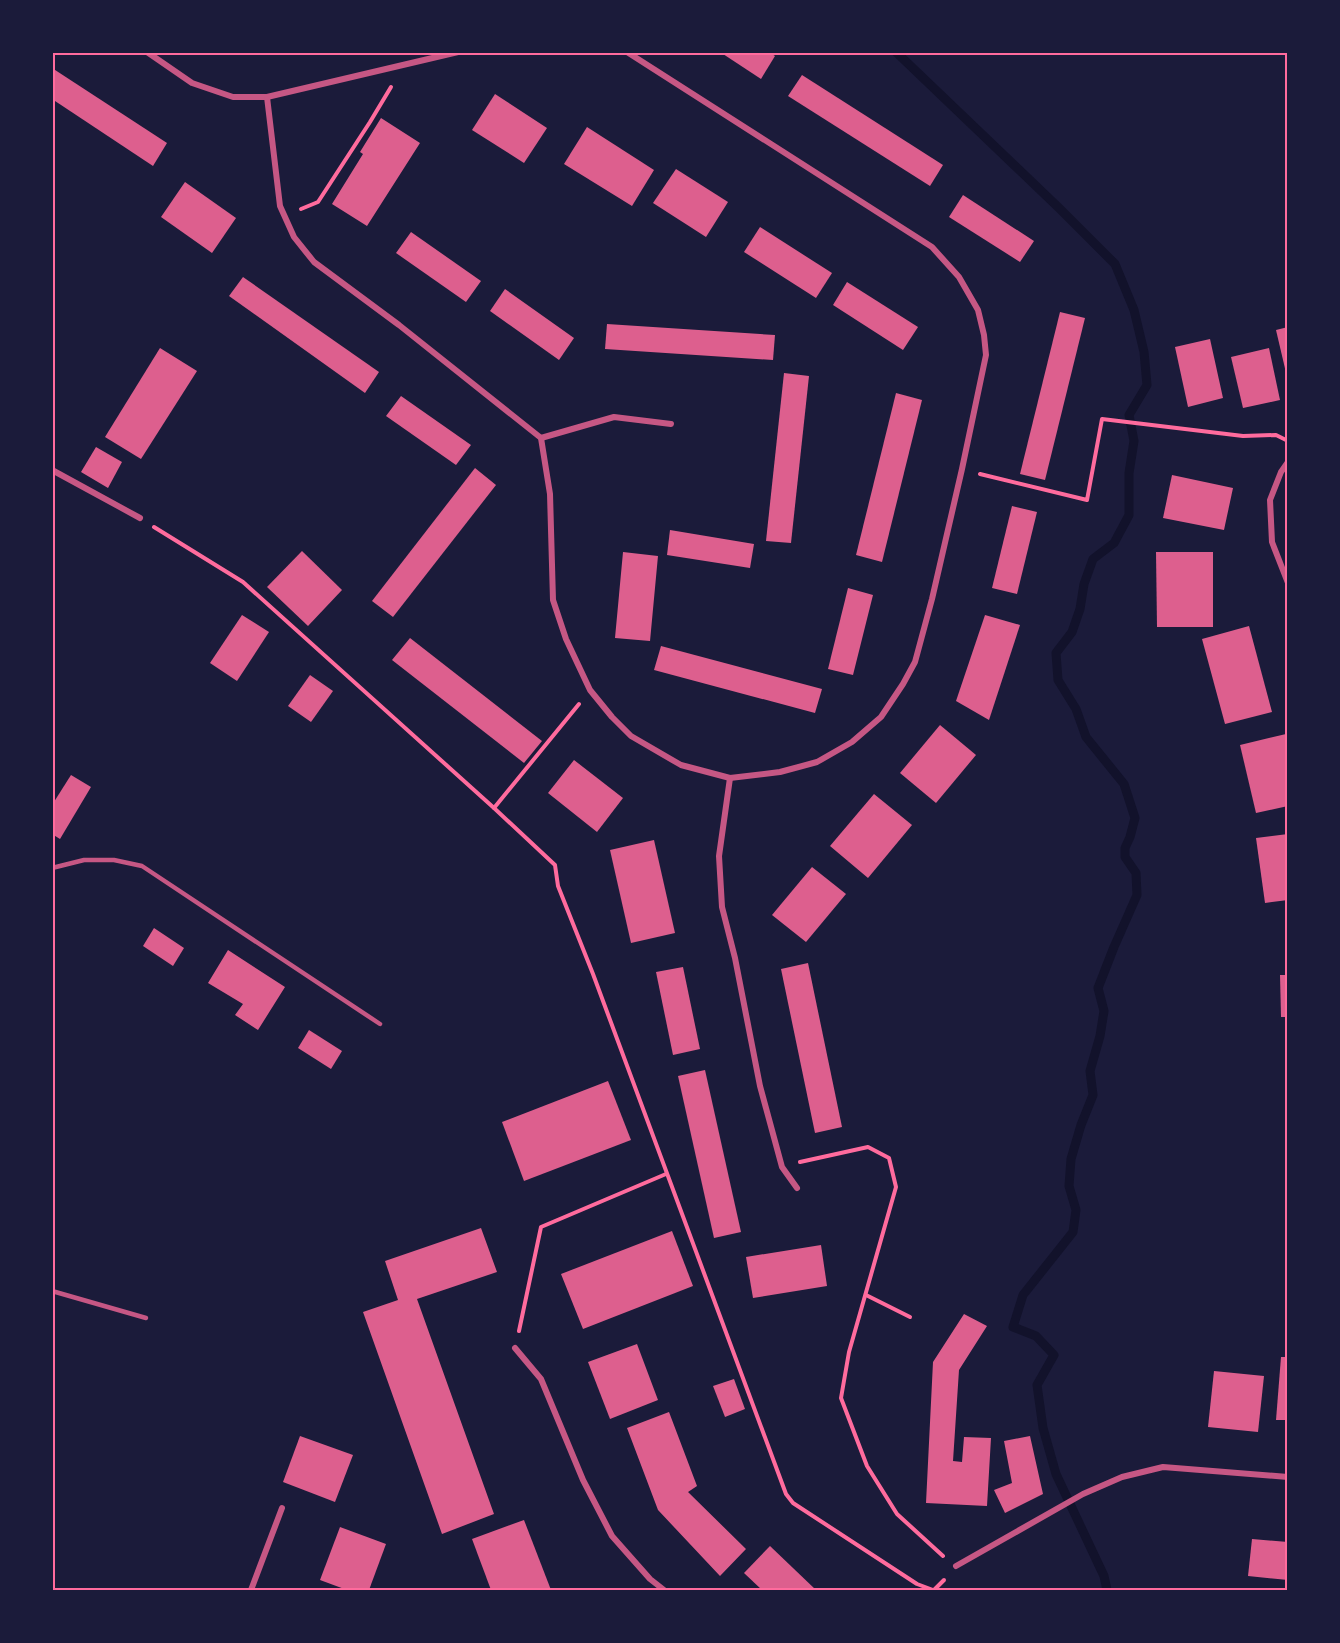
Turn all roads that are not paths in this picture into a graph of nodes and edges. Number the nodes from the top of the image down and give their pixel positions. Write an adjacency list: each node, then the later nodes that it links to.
1 (147, 52): 4 (street)
2 (458, 52): 4 (street)
3 (627, 52): 11 (street)
4 (267, 97): 6 (street)
5 (670, 424): 6 (street)
6 (541, 438): 11 (street)
7 (1287, 462): 10 (street)
8 (52, 470): 9 (street)
9 (140, 518)
10 (1287, 583)
11 (730, 778): 14 (street)
12 (52, 868): 13 (lane)
13 (380, 1024)
14 (797, 1188)
15 (52, 1291): 16 (lane)
16 (146, 1318)
17 (515, 1348): 22 (street)
18 (1287, 1478): 20 (street)
19 (282, 1508): 21 (street)
20 (956, 1566)
21 (250, 1590)
22 (664, 1590)

